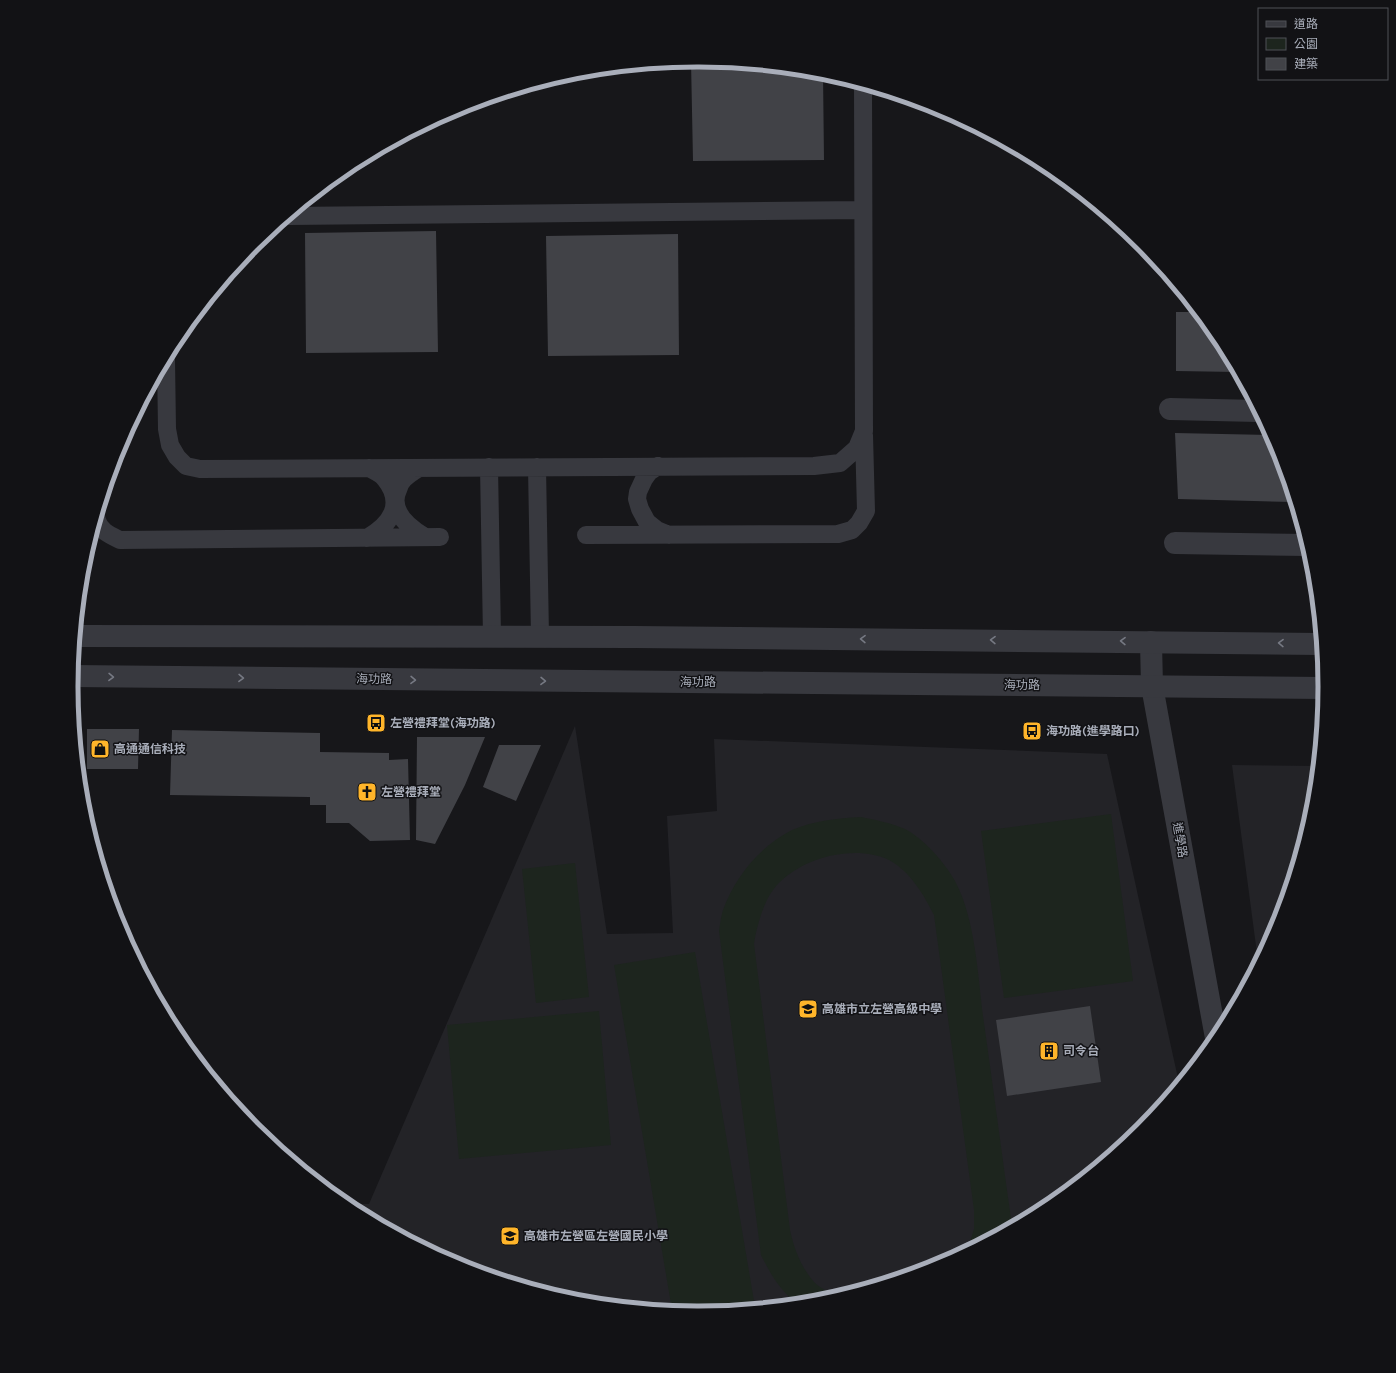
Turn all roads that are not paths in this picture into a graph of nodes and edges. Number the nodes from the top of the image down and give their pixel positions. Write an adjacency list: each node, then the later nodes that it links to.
1 (863, 90): 2 (lane)
2 (863, 210): 3 (lane); 7 (lane)
3 (296, 216)
4 (166, 369): 13 (lane)
5 (1170, 409): 6 (street)
6 (1253, 411)
7 (864, 431): 9 (lane); 15 (lane)
8 (658, 466): 9 (lane); 12 (lane); 16 (lane)
9 (814, 466): 15 (lane)
10 (489, 467): 11 (lane); 14 (lane); 26 (lane)
11 (537, 467): 12 (lane); 27 (lane)
12 (613, 467): 16 (lane)
13 (369, 468): 14 (lane); 17 (lane)
14 (419, 468): 17 (lane)
15 (865, 488): 21 (lane)
16 (637, 499): 19 (lane); 21 (lane)
17 (395, 501): 22 (lane); 22 (lane)
18 (100, 526): 22 (lane)
19 (611, 534): 20 (lane); 21 (lane)
20 (586, 535)
21 (670, 535)
22 (368, 538)
23 (1175, 542): 24 (street)
24 (1301, 545)
25 (81, 636): 26 (street)
26 (492, 636): 27 (street)
27 (540, 636): 28 (street, one-way to 27)
28 (1151, 642): 29 (street, one-way to 28); 31 (street, 進學路)
29 (1316, 644)
30 (78, 676): 31 (street, 海功路, one-way to 31)
31 (1152, 686): 32 (street, 海功路); 33 (street, 進學路)
32 (1318, 688)
33 (1214, 1029)

